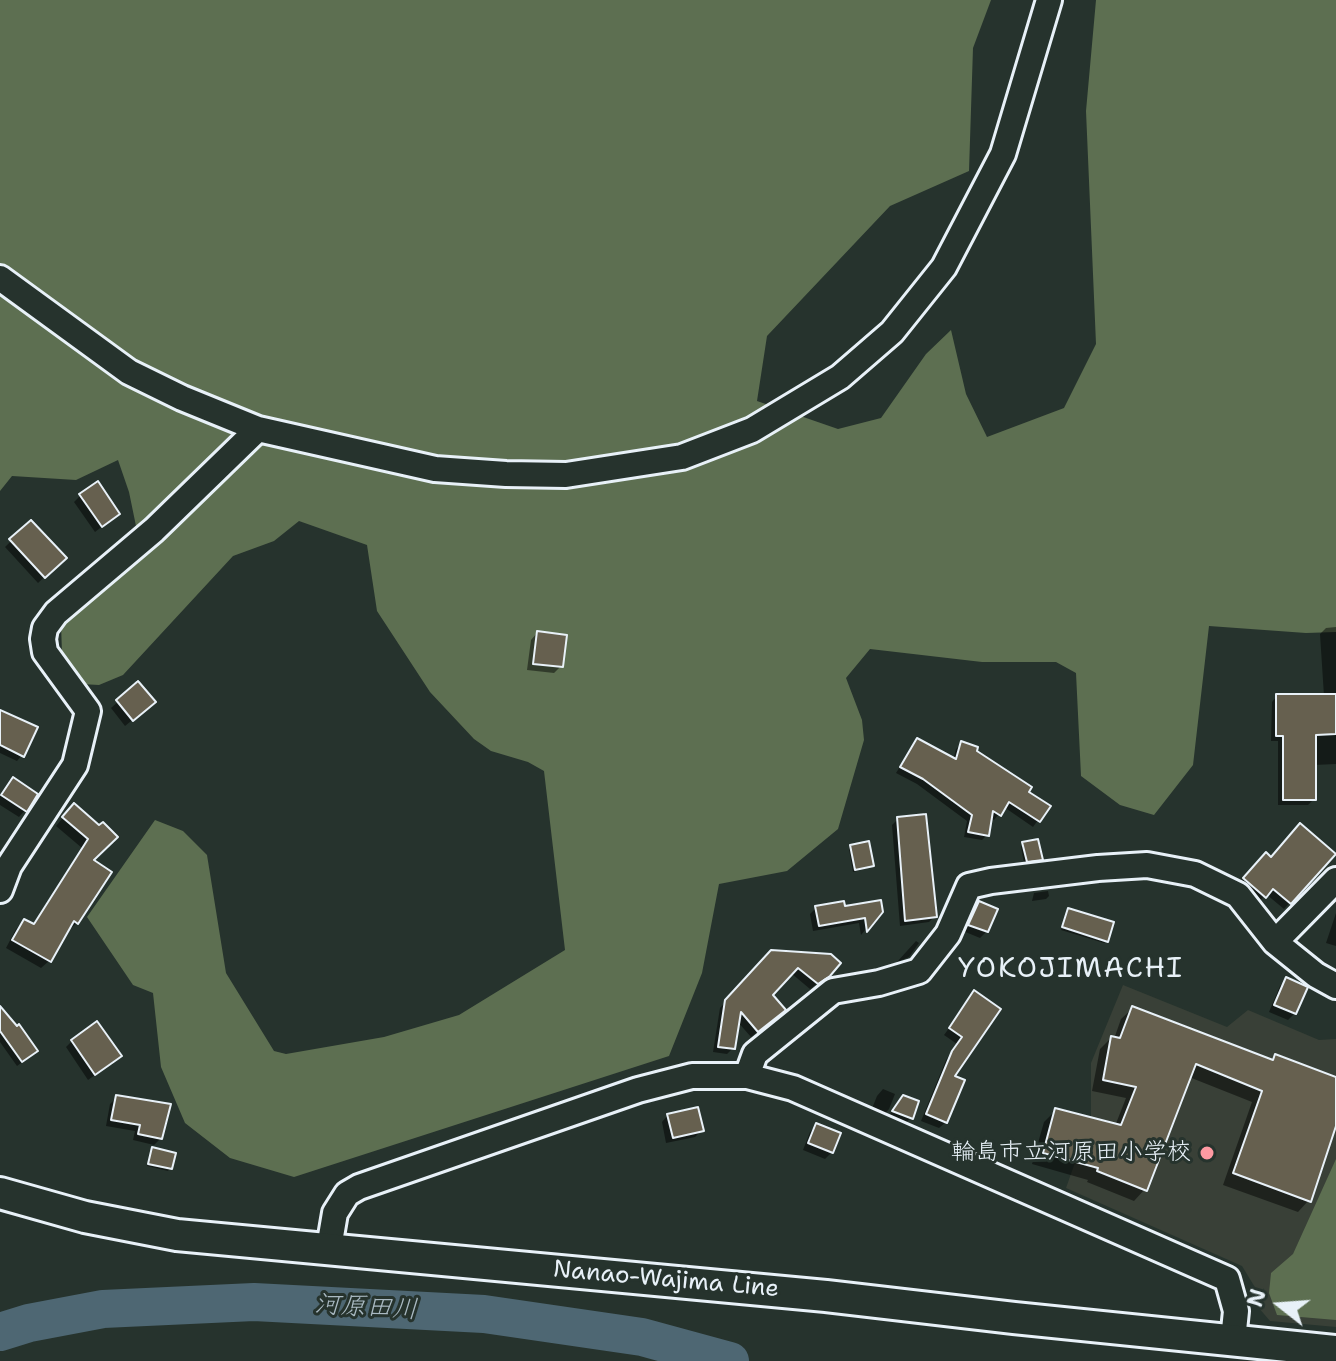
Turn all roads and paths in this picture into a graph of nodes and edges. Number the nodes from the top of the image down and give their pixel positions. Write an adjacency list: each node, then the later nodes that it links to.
1 (1049, 0): 3 (street)
2 (0, 278): 3 (street)
3 (258, 429): 5 (street)
4 (1336, 880): 6 (street)
5 (0, 890)
6 (1275, 942): 7 (street); 8 (street)
7 (1336, 986)
8 (747, 1076): 10 (street); 11 (street)
9 (0, 1193): 10 (main road, Nanao-Wajima Line)
10 (329, 1248): 11 (main road, Nanao-Wajima Line)
11 (1233, 1340): 12 (main road, Nanao-Wajima Line)
12 (1336, 1351)

